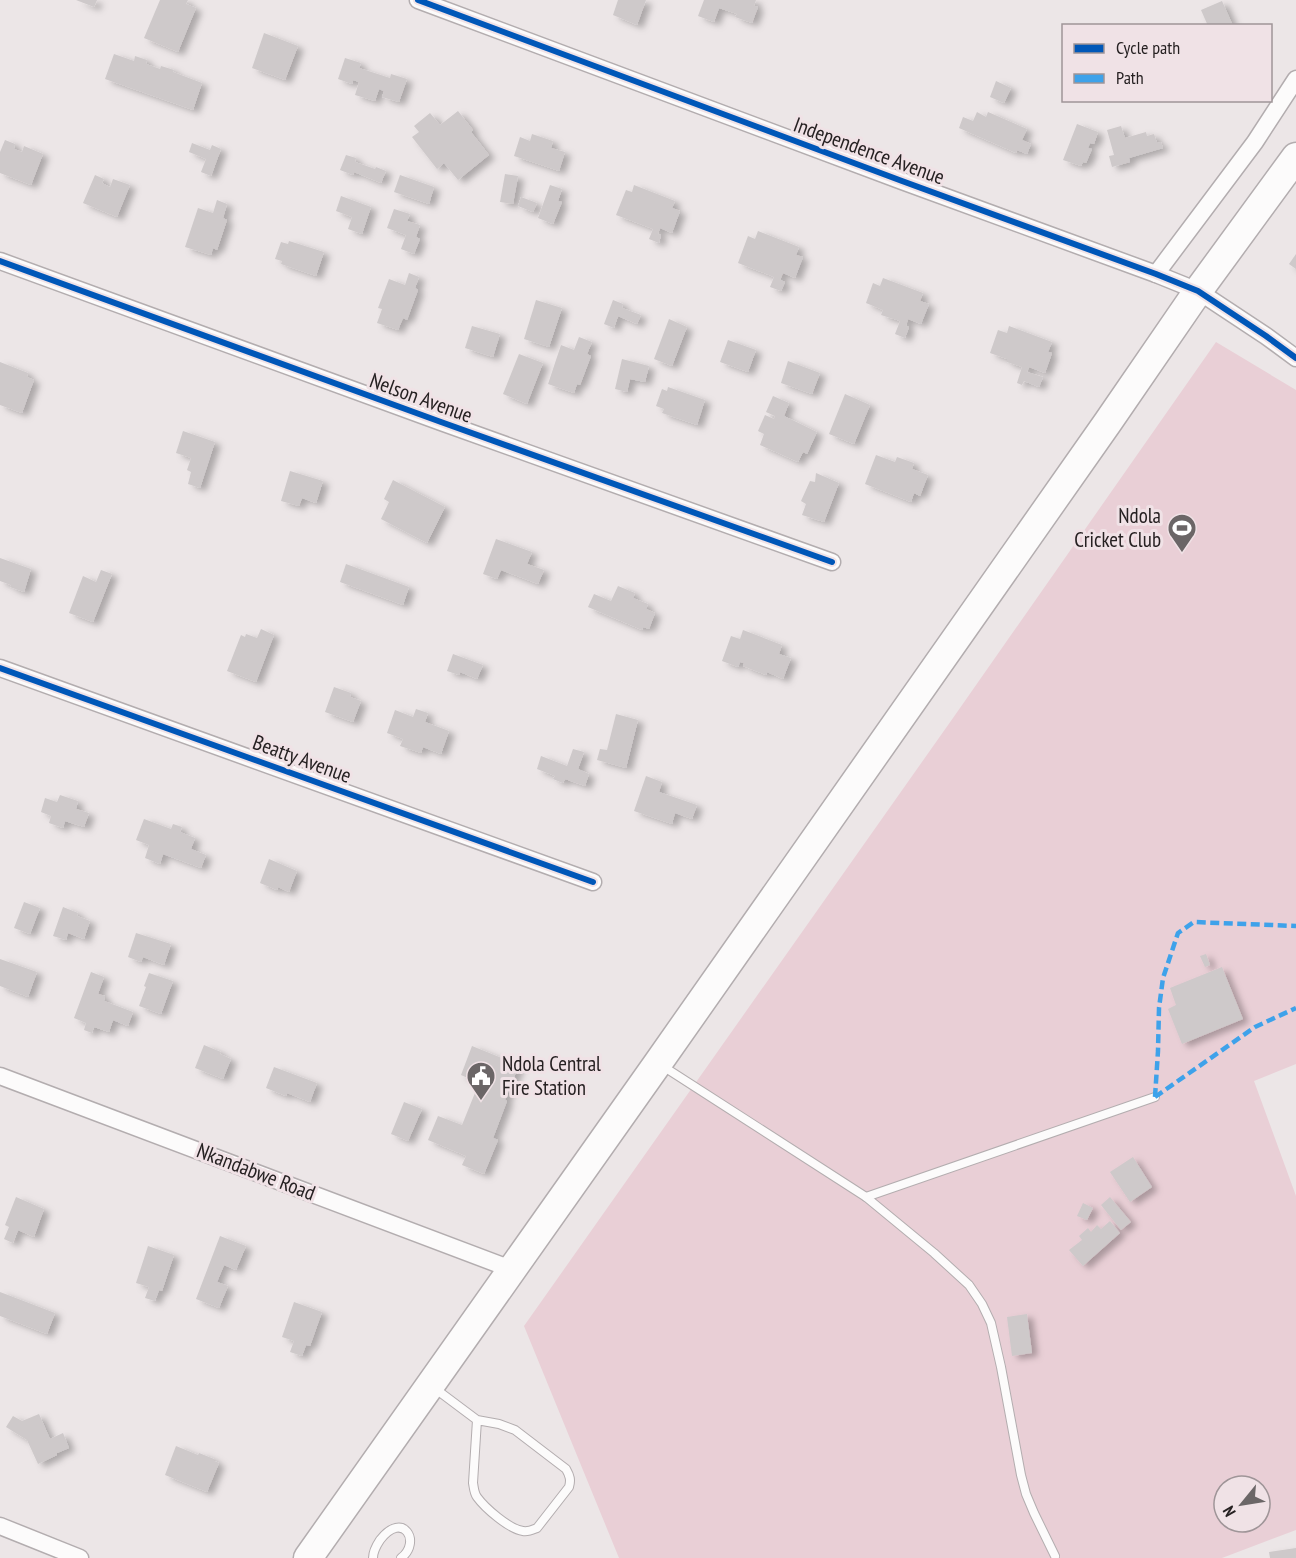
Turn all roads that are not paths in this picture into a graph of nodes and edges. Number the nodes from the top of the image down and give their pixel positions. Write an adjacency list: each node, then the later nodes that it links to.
1 (418, 0): 5 (street, Independence Avenue)
2 (1296, 79): 5 (street)
3 (1296, 157): 6 (highway)
4 (0, 261): 8 (street, Nelson Avenue)
5 (1156, 274): 6 (street, Independence Avenue)
6 (1198, 291): 7 (street, Independence Avenue); 11 (highway)
7 (1296, 358)
8 (832, 562)
9 (0, 668): 10 (street, Beatty Avenue)
10 (593, 882)
11 (658, 1064): 14 (lane); 15 (highway)
12 (0, 1076): 15 (street, Nkandabwe Road)
13 (1155, 1097): 14 (lane)
14 (866, 1197): 19 (lane)
15 (512, 1269): 16 (highway)
16 (430, 1385): 17 (lane); 21 (highway)
17 (477, 1420): 17 (lane)
18 (0, 1526): 20 (street)
19 (1054, 1556)
20 (80, 1558)
21 (308, 1558)
22 (373, 1558): 23 (lane)
23 (401, 1558)

